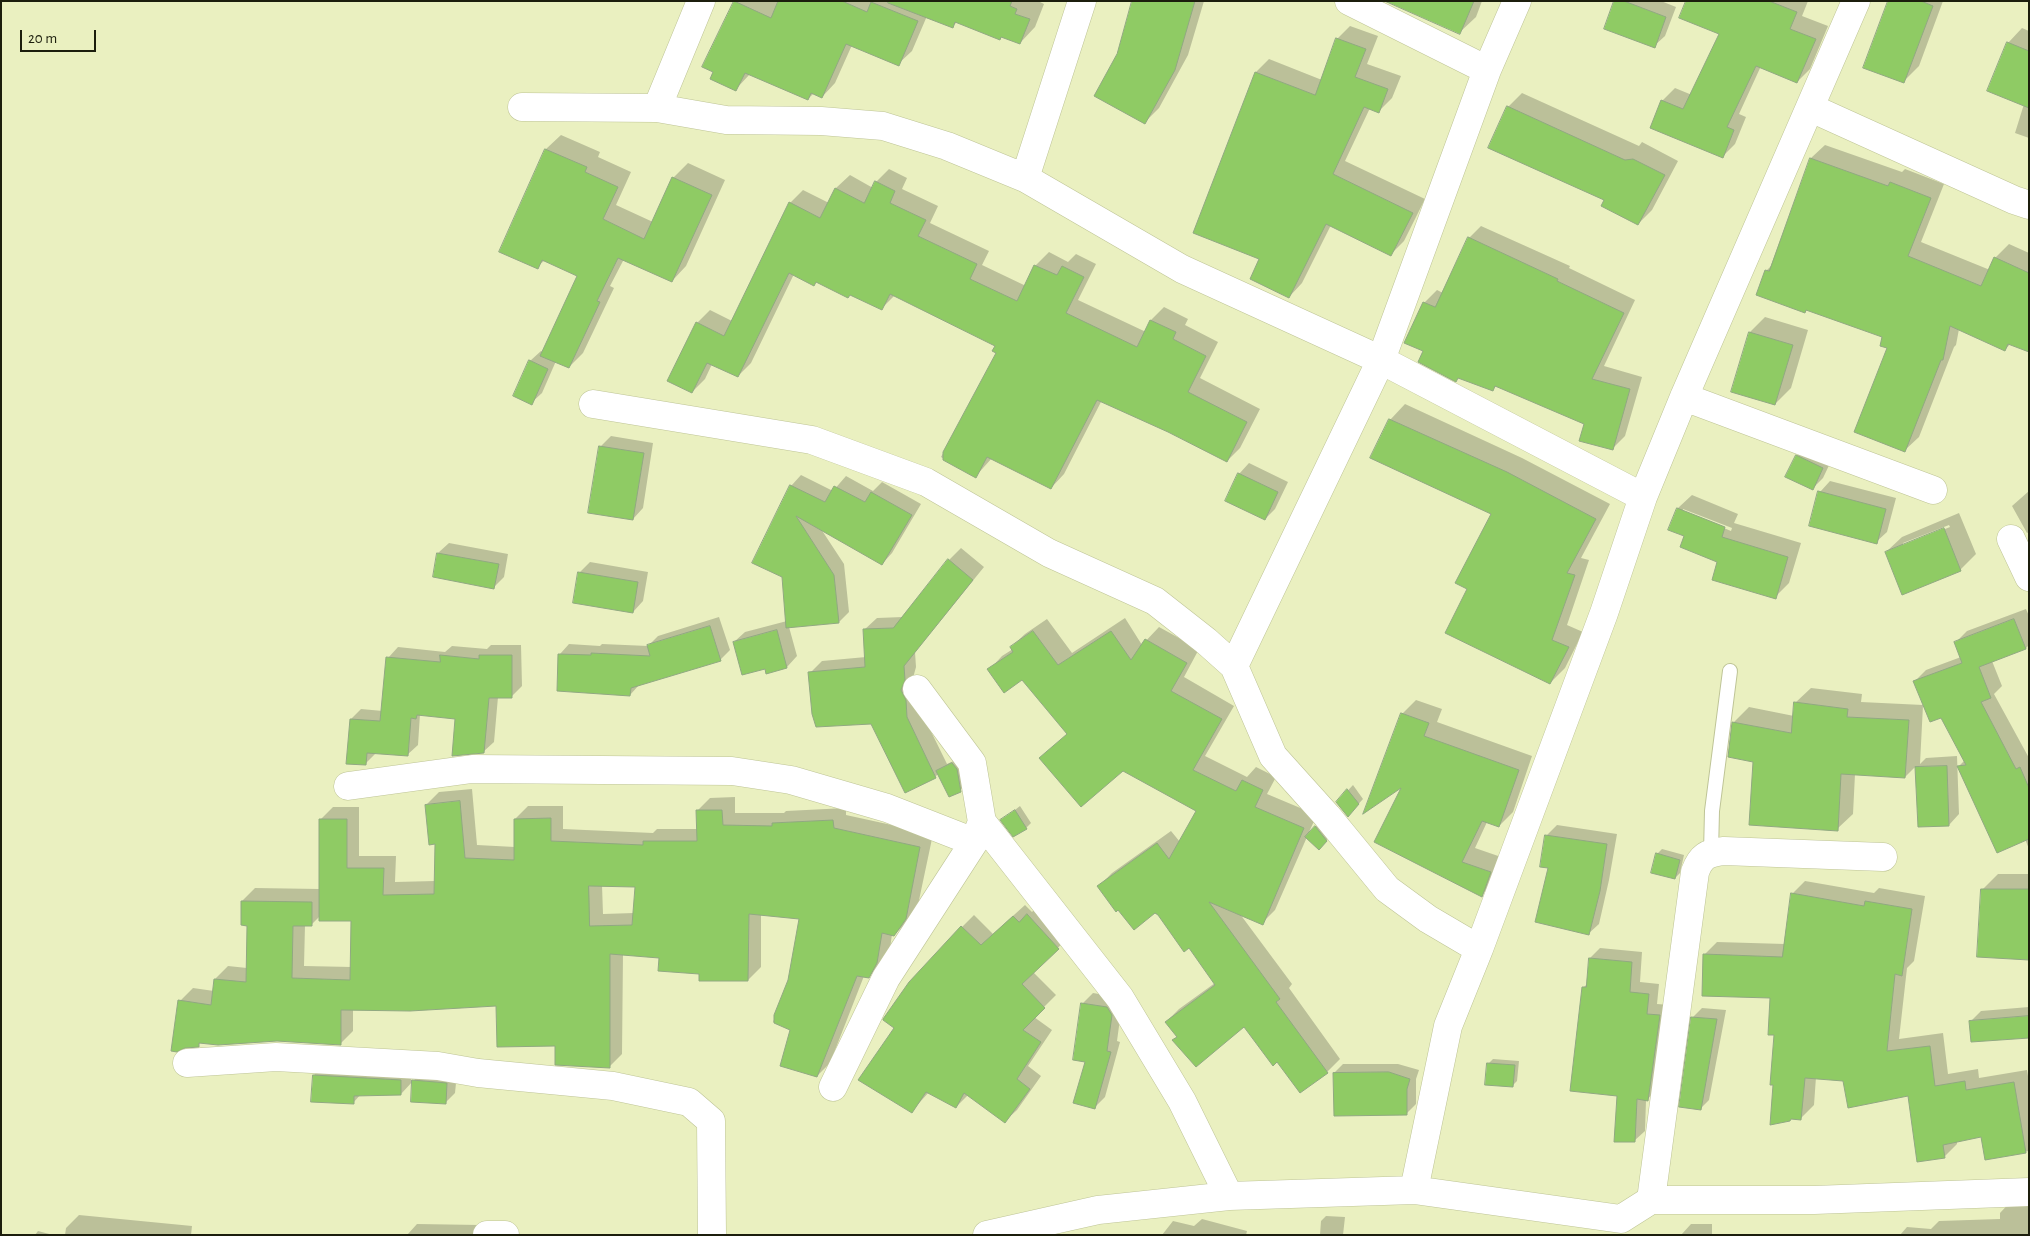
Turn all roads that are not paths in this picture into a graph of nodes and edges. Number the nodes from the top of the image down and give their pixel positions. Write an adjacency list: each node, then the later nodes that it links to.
1 (701, 1): 8 (street)
2 (1082, 1): 10 (street)
3 (1348, 1): 6 (street)
4 (1517, 1): 6 (street)
5 (1856, 1): 9 (street)
6 (1487, 70): 12 (street)
7 (522, 107): 8 (street)
8 (657, 108): 10 (street)
9 (1811, 108): 11 (street); 13 (street)
10 (1024, 178): 12 (street)
11 (2029, 205)
12 (1381, 360): 16 (street); 19 (street)
13 (1684, 397): 15 (street); 16 (street)
14 (593, 404): 19 (street)
15 (1933, 490)
16 (1643, 497): 26 (street)
17 (2011, 539): 18 (street)
18 (2029, 577)
19 (1234, 666): 26 (street)
20 (1730, 671): 24 (lane)
21 (917, 689): 23 (street)
22 (348, 786): 23 (street)
23 (978, 832): 28 (street); 31 (street)
24 (1711, 852): 25 (street); 32 (street)
25 (1884, 857)
26 (1479, 950): 29 (street)
27 (187, 1063): 37 (street)
28 (832, 1087)
29 (1414, 1190): 31 (street); 34 (street)
30 (2029, 1192): 32 (street)
31 (1229, 1196): 33 (street)
32 (1651, 1200): 34 (street)
33 (1096, 1222): 38 (street)
34 (1620, 1227)
35 (487, 1235): 36 (street)
36 (504, 1235)
37 (712, 1235)
38 (987, 1235)

